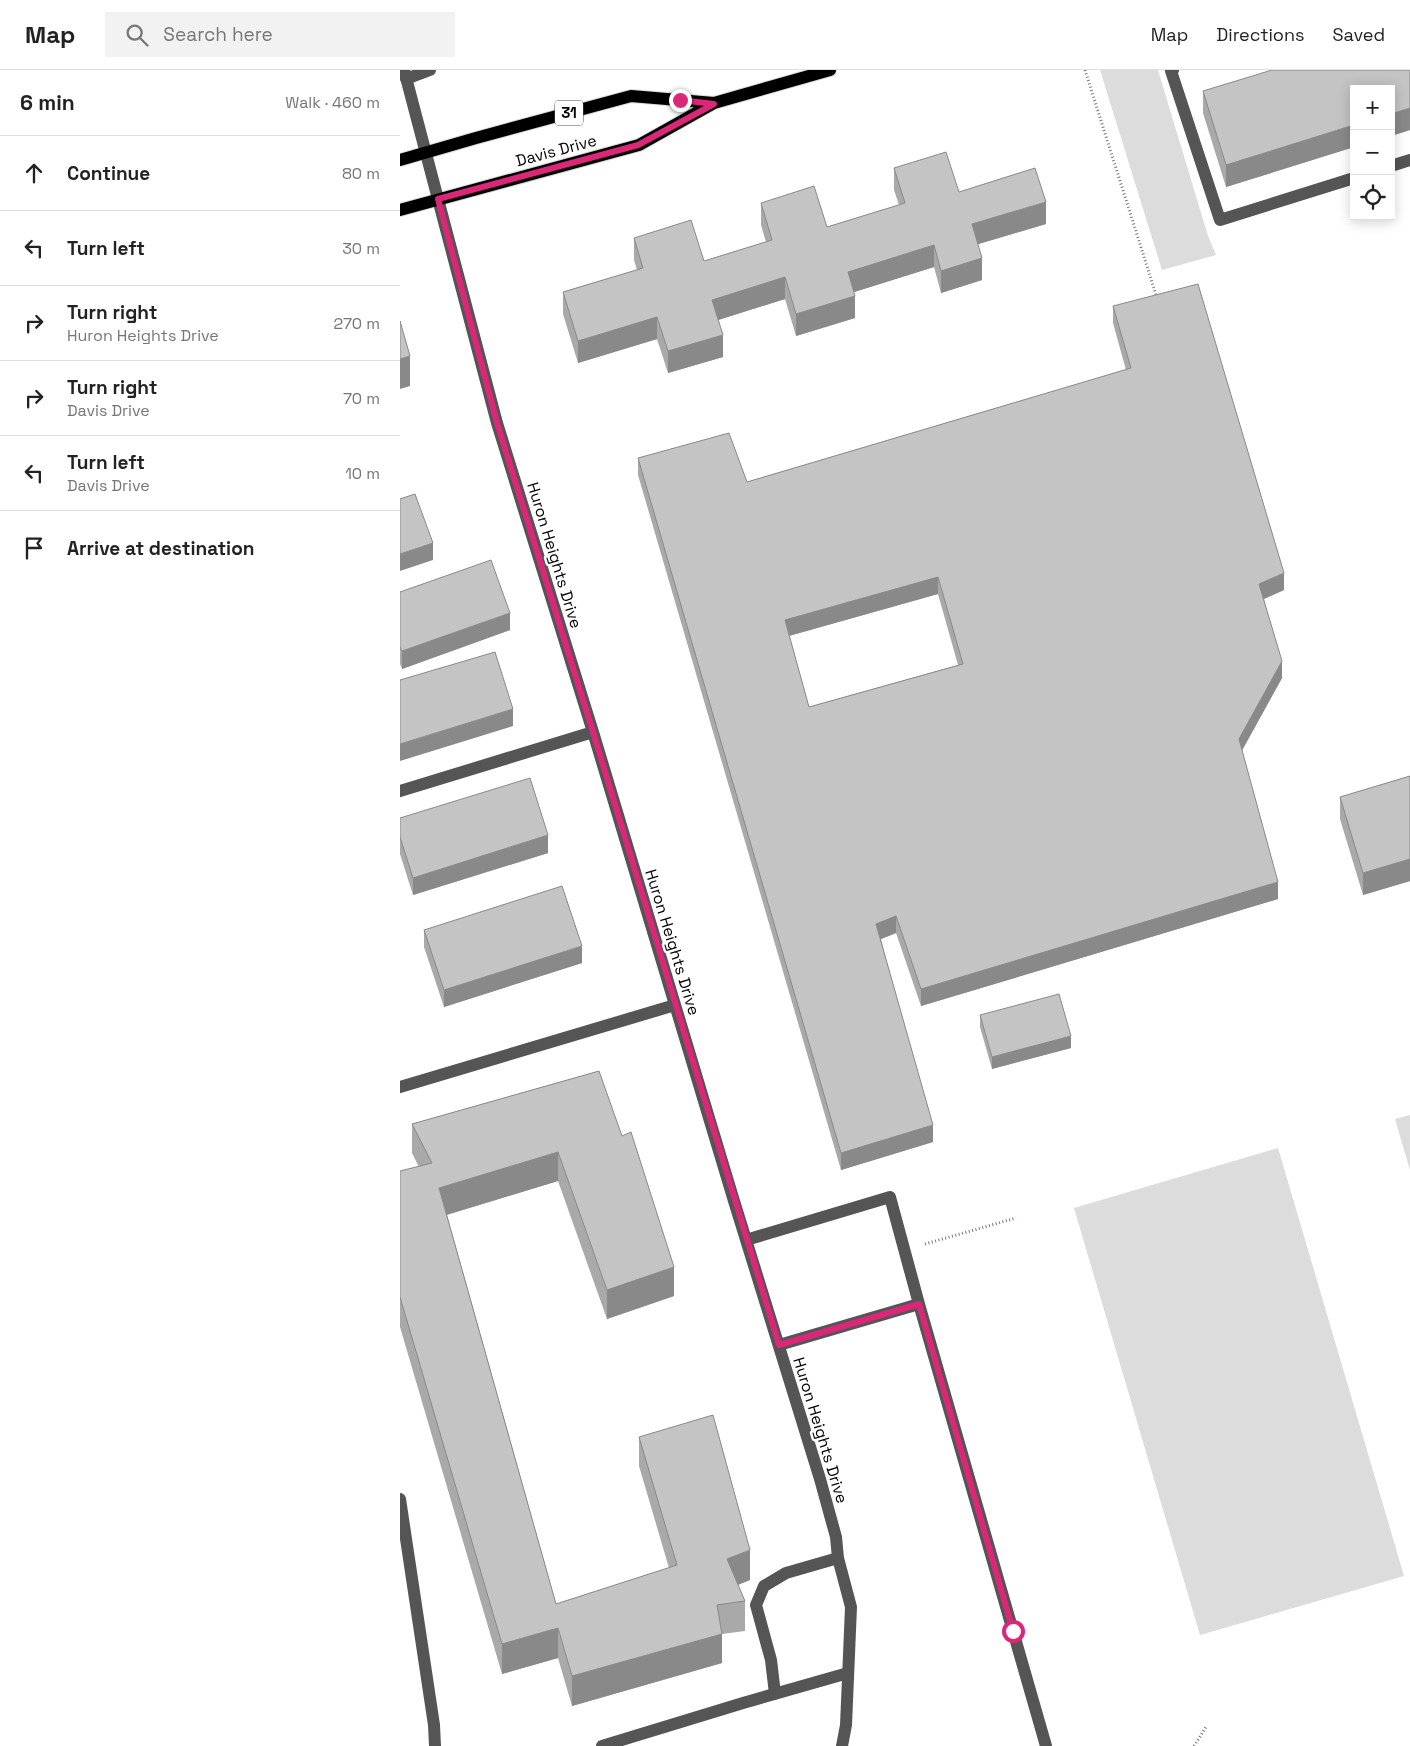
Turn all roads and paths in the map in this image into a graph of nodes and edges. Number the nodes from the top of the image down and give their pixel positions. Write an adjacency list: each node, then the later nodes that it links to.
1 (430, 70): 5 (street)
2 (830, 70): 6 (main road, Davis Drive / 31)
3 (1085, 70): 14 (path)
4 (1173, 70): 11 (street)
5 (405, 74): 7 (street, Huron Heights Drive)
6 (714, 104): 7 (main road, Davis Drive / 31); 12 (main road, Davis Drive / 31)
7 (426, 153): 8 (main road, Davis Drive / 31); 12 (street, Huron Heights Drive)
8 (400, 160)
9 (1410, 160): 10 (street)
10 (1395, 165)
11 (1350, 179)
12 (438, 199): 13 (main road, Davis Drive / 31); 15 (street, Huron Heights Drive)
13 (400, 210)
14 (1158, 301)
15 (593, 732): 16 (street); 17 (street, Huron Heights Drive)
16 (400, 791)
17 (675, 1005): 18 (street); 21 (street, Huron Heights Drive)
18 (400, 1087)
19 (1016, 1218): 20 (path)
20 (950, 1237)
21 (746, 1240): 22 (street); 23 (street, Huron Heights Drive)
22 (919, 1304): 23 (street); 32 (street)
23 (779, 1345): 25 (street, Huron Heights Drive)
24 (400, 1499): 29 (street)
25 (838, 1558): 26 (street, Huron Heights Drive); 27 (street)
26 (848, 1673): 27 (street); 31 (street, Huron Heights Drive)
27 (774, 1694): 30 (street)
28 (1206, 1727): 33 (path)
29 (435, 1746)
30 (602, 1746)
31 (842, 1746)
32 (1046, 1746)
33 (1194, 1746)

